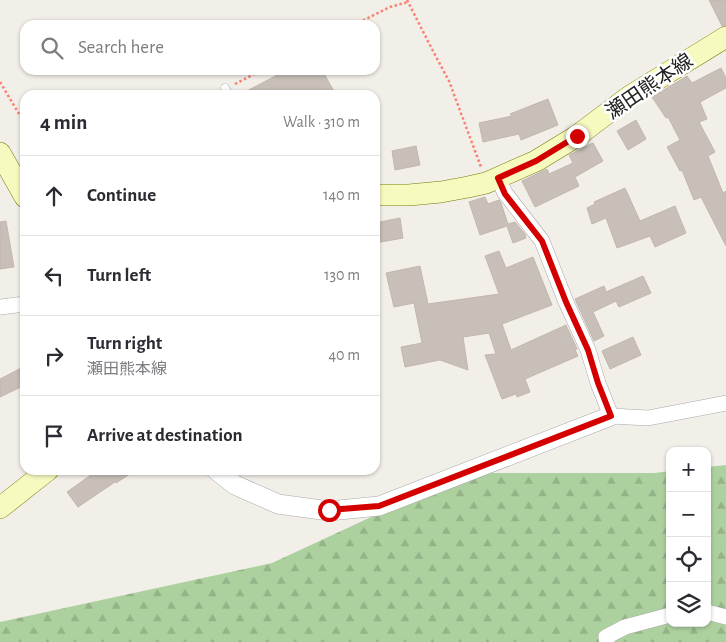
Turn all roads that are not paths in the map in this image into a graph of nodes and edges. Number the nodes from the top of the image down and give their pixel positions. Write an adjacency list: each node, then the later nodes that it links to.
1 (726, 37): 3 (main road, 瀬田熊本線)
2 (0, 152): 4 (main road)
3 (492, 181): 5 (main road, 瀬田熊本線); 9 (street)
4 (20, 188)
5 (380, 195)
6 (20, 305): 7 (street)
7 (0, 307)
8 (726, 403): 9 (street)
9 (611, 416): 11 (street)
10 (42, 475): 12 (main road)
11 (223, 475)
12 (0, 508)
13 (711, 613): 15 (street)
14 (666, 616): 16 (street)
15 (726, 617)
16 (607, 642)

